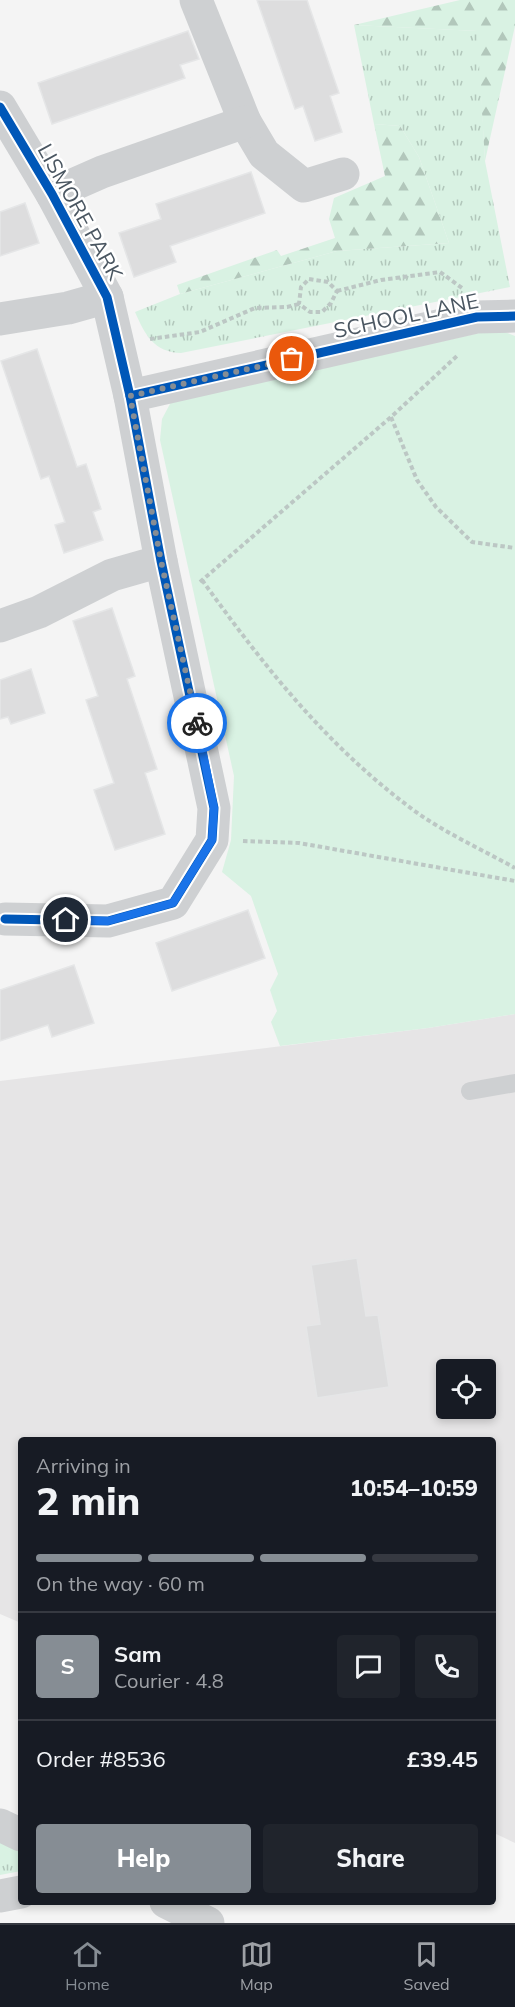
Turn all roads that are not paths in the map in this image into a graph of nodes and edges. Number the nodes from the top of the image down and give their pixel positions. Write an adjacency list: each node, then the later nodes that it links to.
1 (196, 0): 3 (street)
2 (0, 107): 5 (street, LISMORE PARK)
3 (245, 122): 4 (street); 5 (street)
4 (343, 174)
5 (52, 194): 6 (street, LISMORE PARK)
6 (107, 297): 8 (street); 9 (street, LISMORE PARK)
7 (515, 316): 9 (street, SCHOOL LANE)
8 (0, 319)
9 (130, 396): 10 (street, LISMORE PARK)
10 (161, 561): 11 (street); 12 (street, LISMORE PARK)
11 (0, 626)
12 (5, 919)
13 (515, 1083): 14 (lane)
14 (470, 1091)
15 (0, 1825): 16 (street)
16 (18, 1834)
17 (18, 1893): 18 (street)
18 (0, 1896)
19 (172, 1905): 20 (street)
20 (208, 1923)

